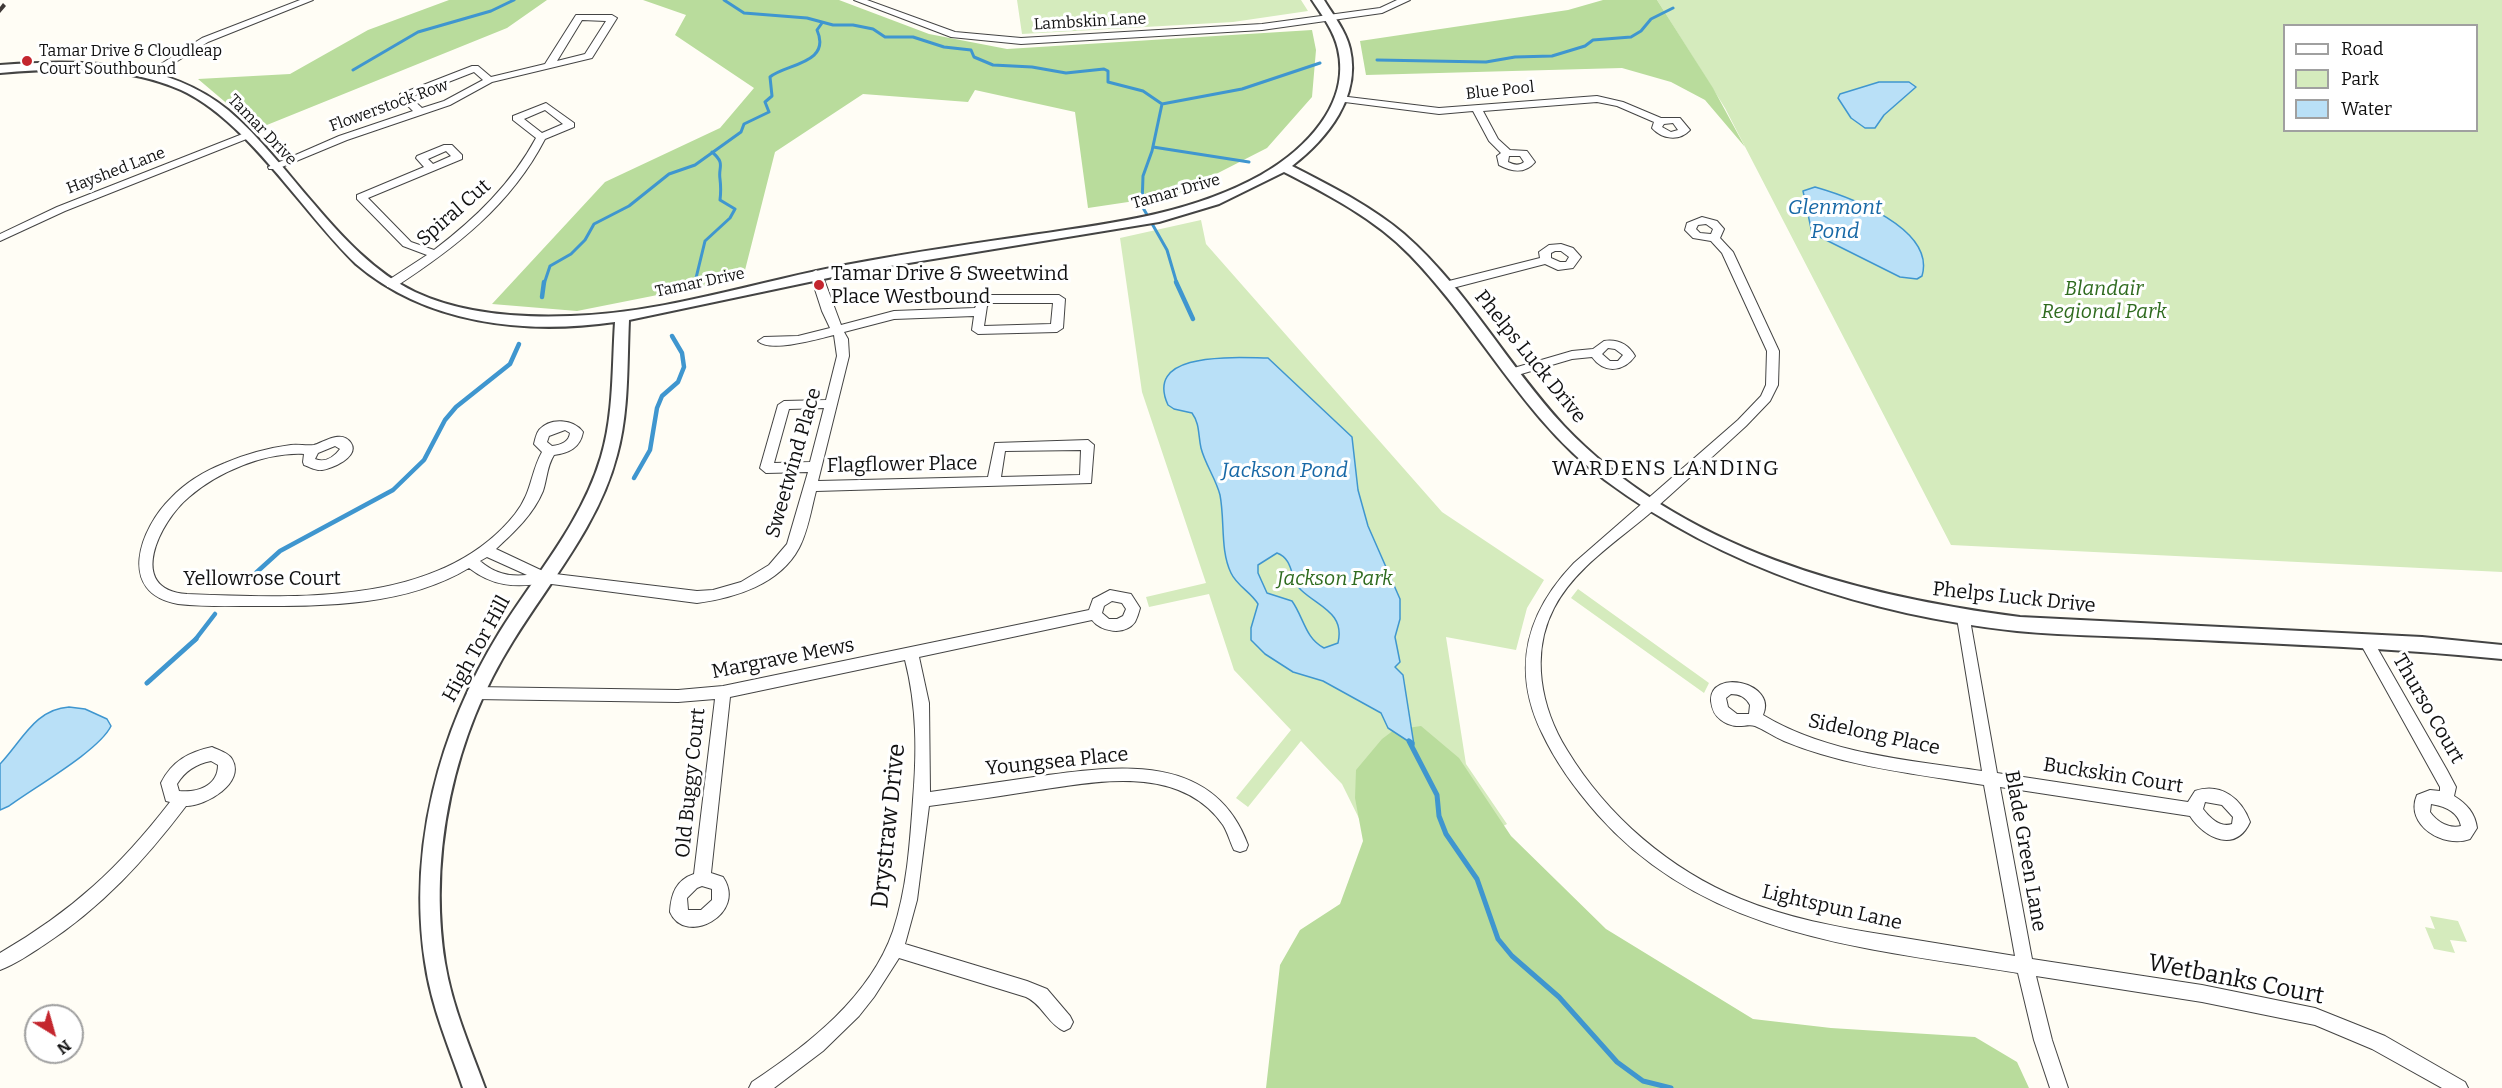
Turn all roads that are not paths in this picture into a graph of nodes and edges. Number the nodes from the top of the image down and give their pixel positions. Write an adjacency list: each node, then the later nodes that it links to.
1 (308, 0): 8 (street)
2 (859, 0): 5 (street, Lambskin Lane)
3 (1318, 0): 5 (street, Tamar Drive)
4 (1406, 0): 5 (street, Lambskin Lane)
5 (1329, 18): 10 (street, Tamar Drive)
6 (549, 66): 6 (street, Flowerstock Row); 9 (street, Flowerstock Row)
7 (0, 69): 8 (street, Tamar Drive)
8 (147, 76): 14 (street, Tamar Drive)
9 (489, 80): 12 (street, Flowerstock Row); 12 (street)
10 (1340, 99): 11 (street, Blue Pool); 18 (street, Tamar Drive)
11 (1477, 109): 13 (street, Blue Pool); 16 (street)
12 (420, 112): 17 (street, Flowerstock Row)
13 (1660, 121)
14 (245, 136): 17 (street, Tamar Drive); 20 (street, Hayshed Lane)
15 (541, 137): 22 (street, Spiral Cut)
16 (1507, 153)
17 (273, 166): 25 (street, Tamar Drive)
18 (1284, 166): 24 (street, Tamar Drive); 26 (street, Phelps Luck Drive)
19 (431, 168): 22 (street)
20 (0, 238)
21 (1714, 238): 39 (street, Lightspun Lane)
22 (436, 255): 25 (street, Spiral Cut)
23 (1546, 260): 26 (street)
24 (816, 274): 28 (street, Tamar Drive); 29 (street, Sweetwind Place)
25 (391, 284): 28 (street, Tamar Drive)
26 (1445, 286): 32 (street, Phelps Luck Drive)
27 (980, 312): 27 (street); 29 (street)
28 (622, 316): 42 (street, High Tor Hill)
29 (838, 328): 30 (street); 33 (street, Sweetwind Place)
30 (764, 341)
31 (1596, 353): 32 (street)
32 (1511, 374): 39 (street, Phelps Luck Drive)
33 (831, 404): 36 (street, Sweetwind Place); 36 (street)
34 (314, 449): 41 (street, Yellowrose Court)
35 (550, 451): 40 (street, Yellowrose Court)
36 (814, 467): 38 (street, Sweetwind Place)
37 (994, 482): 37 (street, Flagflower Place); 38 (street, Flagflower Place)
38 (811, 486): 42 (street, Sweetwind Place)
39 (1652, 504): 44 (street, Phelps Luck Drive); 60 (street, Lightspun Lane)
40 (489, 551): 41 (street, Yellowrose Court); 42 (street)
41 (471, 562): 42 (street)
42 (543, 578): 49 (street, High Tor Hill)
43 (1095, 614): 47 (street, Margrave Mews)
44 (1964, 618): 45 (street, Phelps Luck Drive); 51 (street, Blade Green Lane)
45 (2366, 641): 46 (street, Phelps Luck Drive); 54 (street, Thurso Court)
46 (2502, 652)
47 (911, 654): 48 (street, Margrave Mews); 53 (street, Drystraw Drive)
48 (723, 692): 49 (street, Margrave Mews); 57 (street, Old Buggy Court)
49 (474, 693): 63 (street, High Tor Hill)
50 (1754, 717): 51 (street, Sidelong Place)
51 (1990, 778): 55 (street, Buckskin Court); 60 (street, Blade Green Lane)
52 (181, 800): 59 (street)
53 (921, 800): 56 (street, Youngsea Place); 58 (street, Drystraw Drive)
54 (2446, 800)
55 (2195, 810)
56 (1240, 845)
57 (702, 879)
58 (895, 949): 61 (street); 62 (street, Drystraw Drive)
59 (0, 962)
60 (2025, 966): 64 (street, Blade Green Lane); 65 (street, Wetbanks Court)
61 (1064, 1022)
62 (765, 1086)
63 (474, 1088)
64 (2060, 1088)
65 (2459, 1088)

